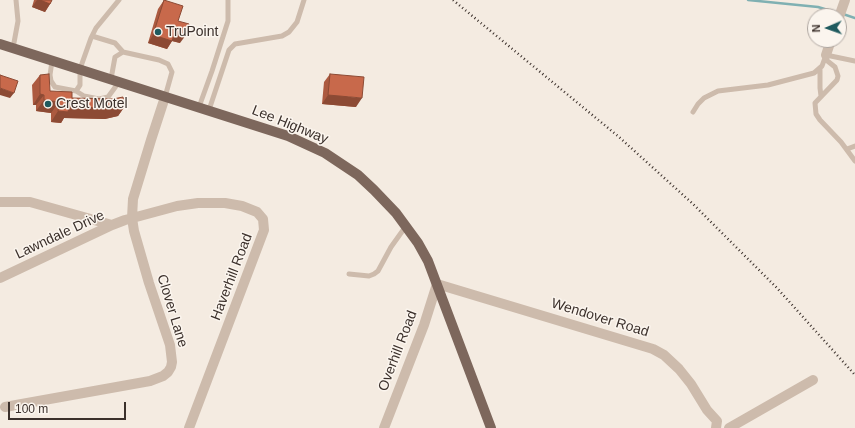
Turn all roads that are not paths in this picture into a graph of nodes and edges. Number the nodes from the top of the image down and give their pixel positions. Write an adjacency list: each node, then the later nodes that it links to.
1 (16, 0): 7 (lane)
2 (119, 0): 5 (lane)
3 (228, 0): 19 (lane)
4 (304, 0): 20 (lane)
5 (92, 36): 9 (lane); 14 (lane)
6 (0, 44): 7 (main road, Lee Highway)
7 (13, 48): 11 (main road, Lee Highway)
8 (829, 48): 10 (street)
9 (123, 52): 15 (lane); 18 (lane)
10 (826, 57): 12 (lane); 13 (lane); 17 (lane)
11 (52, 61): 14 (main road, Lee Highway); 16 (lane)
12 (855, 61)
13 (820, 68): 17 (lane); 21 (lane)
14 (80, 70): 15 (main road, Lee Highway); 16 (lane)
15 (115, 81): 16 (lane); 18 (main road, Lee Highway)
16 (76, 91)
17 (821, 96): 23 (lane)
18 (165, 97): 19 (main road, Lee Highway); 26 (street, Clover Lane)
19 (199, 107): 20 (main road, Lee Highway)
20 (209, 110): 28 (main road, Lee Highway)
21 (693, 112)
22 (855, 146): 23 (lane)
23 (847, 149): 24 (lane)
24 (855, 161)
25 (0, 202): 27 (street)
26 (132, 218): 27 (street, Lawndale Drive); 33 (street, Clover Lane); 35 (street, Haverhill Road)
27 (112, 225): 30 (street, Lawndale Drive)
28 (406, 226): 29 (lane); 31 (main road, Lee Highway)
29 (349, 274)
30 (0, 278)
31 (437, 284): 34 (street, Wendover Road); 36 (street, Overhill Road); 37 (main road, Lee Highway)
32 (813, 380): 38 (street)
33 (6, 407)
34 (719, 426)
35 (189, 428)
36 (384, 428)
37 (491, 428)
38 (728, 428)

